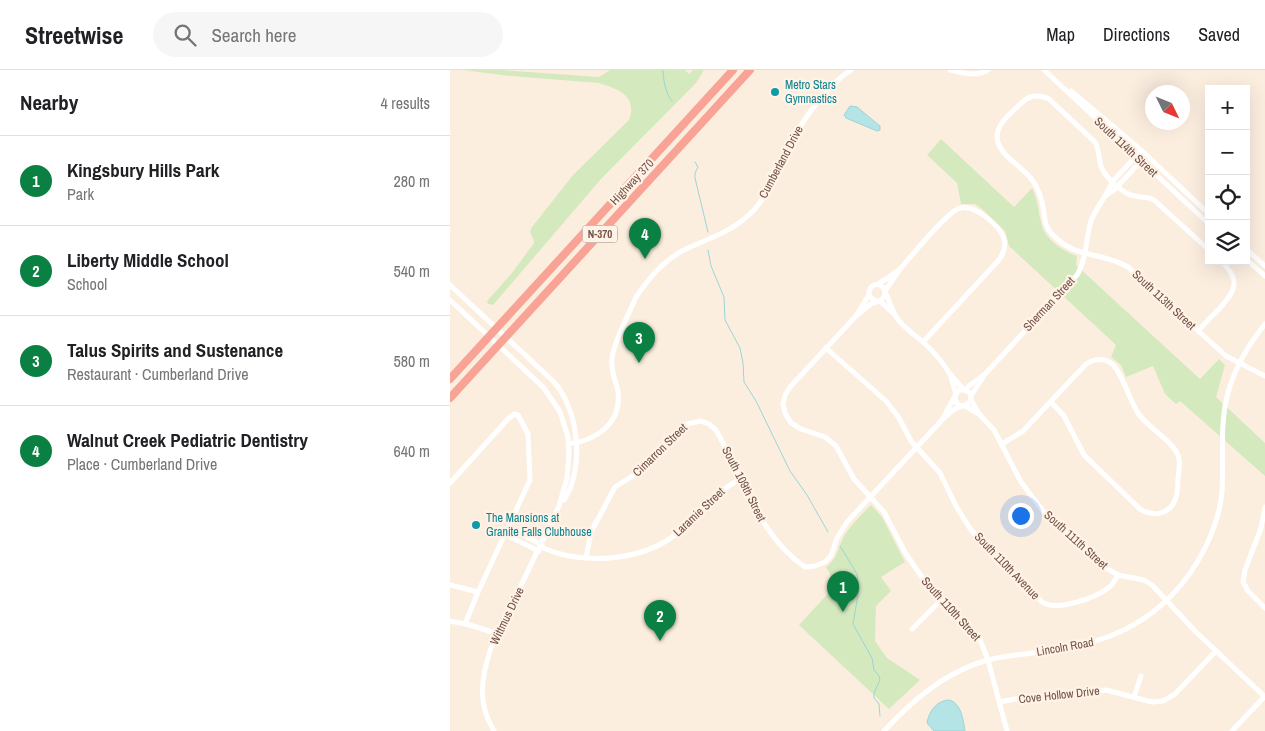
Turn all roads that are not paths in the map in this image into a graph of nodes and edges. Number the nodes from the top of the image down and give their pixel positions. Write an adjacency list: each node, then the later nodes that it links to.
1 (733, 70): 33 (highway, Highway 370 / N-370)
2 (750, 70): 36 (highway, Highway 370 / N-370)
3 (851, 70): 54 (street, Cumberland Drive)
4 (950, 70): 5 (street)
5 (988, 70)
6 (1045, 70): 7 (street, South 114th Street); 8 (street, South 114th Street)
7 (1141, 150): 8 (street, Sherman Street); 9 (street, South 114th Street)
8 (1136, 156): 10 (street, South 114th Street); 11 (street, Sherman Street)
9 (1146, 156): 10 (street, Sherman Street); 14 (street, South 114th Street)
10 (1141, 161): 12 (street, Sherman Street); 15 (street, South 114th Street)
11 (1113, 181): 12 (street); 13 (street, Sherman Street); 17 (street, South 113th Street)
12 (1118, 185): 13 (street, Sherman Street); 16 (street)
13 (1105, 196): 17 (street, Sherman Street)
14 (1205, 210)
15 (1205, 220)
16 (1205, 246)
17 (1084, 253): 34 (street, South 113th Street); 42 (street, Sherman Street)
18 (1250, 253): 21 (street)
19 (1250, 263): 23 (street)
20 (1225, 265): 34 (street)
21 (1265, 266)
22 (901, 268): 24 (street); 26 (street); 37 (street)
23 (1265, 276)
24 (878, 284): 26 (street); 27 (street)
25 (450, 285): 33 (street, Wittmus Drive)
26 (886, 292): 29 (street); 30 (street)
27 (869, 294): 29 (street); 31 (street)
28 (450, 300): 35 (street, Wittmus Drive)
29 (878, 301): 30 (street); 31 (street)
30 (895, 315): 37 (street)
31 (855, 317): 39 (street)
32 (1265, 324): 40 (street, Lincoln Road)
33 (497, 328): 35 (highway, Highway 370 / N-370); 36 (street, Wittmus Drive)
34 (1198, 331): 40 (street, South 113th Street)
35 (489, 337): 38 (street, Wittmus Drive); 44 (highway, Highway 370 / N-370)
36 (507, 338): 38 (highway, Highway 370 / N-370); 54 (street, Wittmus Drive)
37 (923, 342): 41 (street)
38 (499, 346): 47 (highway, Highway 370 / N-370); 55 (street, Wittmus Drive)
39 (826, 348): 57 (street, South 110th Avenue); 60 (street, South 110th Street)
40 (1239, 362): 43 (street, South 113th Street); 71 (street, Lincoln Road)
41 (950, 374): 45 (street); 46 (street)
42 (985, 374): 45 (street, Sherman Street); 48 (street, Sherman Street)
43 (1265, 376)
44 (450, 379)
45 (964, 389): 46 (street); 48 (street)
46 (955, 395): 50 (street); 52 (street)
47 (450, 398)
48 (971, 398): 50 (street); 51 (street, South 111th Street)
49 (1051, 402): 49 (street); 56 (street)
50 (964, 406): 51 (street, South 111th Street); 52 (street)
51 (979, 414): 56 (street, South 111th Street)
52 (942, 420): 57 (street)
53 (695, 421): 58 (street, South 109th Street); 67 (street, Cimarron Street)
54 (576, 443): 55 (street, Cumberland Drive); 61 (street, Wittmus Drive)
55 (568, 444): 61 (street, Wittmus Drive)
56 (1002, 444): 68 (street, South 111th Street)
57 (916, 448): 60 (street); 68 (street, South 110th Avenue)
58 (740, 479): 60 (street, South 109th Street); 67 (street, Laramie Street)
59 (450, 483): 63 (street)
60 (871, 497): 72 (street, South 110th Street)
61 (559, 506): 66 (street, Wittmus Drive)
62 (1265, 507): 64 (street)
63 (509, 528): 65 (street); 66 (street)
64 (1263, 529): 73 (street)
65 (506, 535): 66 (street); 70 (street)
66 (540, 547): 67 (street, Laramie Street); 77 (street, Wittmus Drive)
67 (586, 558)
68 (1118, 575): 71 (street, South 111th Street)
69 (450, 585): 70 (street)
70 (478, 592): 75 (street)
71 (1167, 599): 78 (street, South 111th Street); 79 (street, Lincoln Road)
72 (941, 600): 76 (street); 79 (street, South 110th Street)
73 (1265, 608)
74 (450, 621): 75 (street)
75 (465, 624): 77 (street)
76 (912, 629)
77 (498, 634): 84 (street, Wittmus Drive)
78 (1216, 651): 81 (street, Cove Hollow Drive); 82 (street, South 111th Street)
79 (988, 660): 83 (street, South 110th Street); 85 (street, Lincoln Road)
80 (1141, 676): 81 (street)
81 (1134, 696): 83 (street, Cove Hollow Drive)
82 (1265, 696): 87 (street)
83 (1000, 702): 86 (street, South 110th Street)
84 (494, 731)
85 (884, 731)
86 (1007, 731)
87 (1232, 731)

